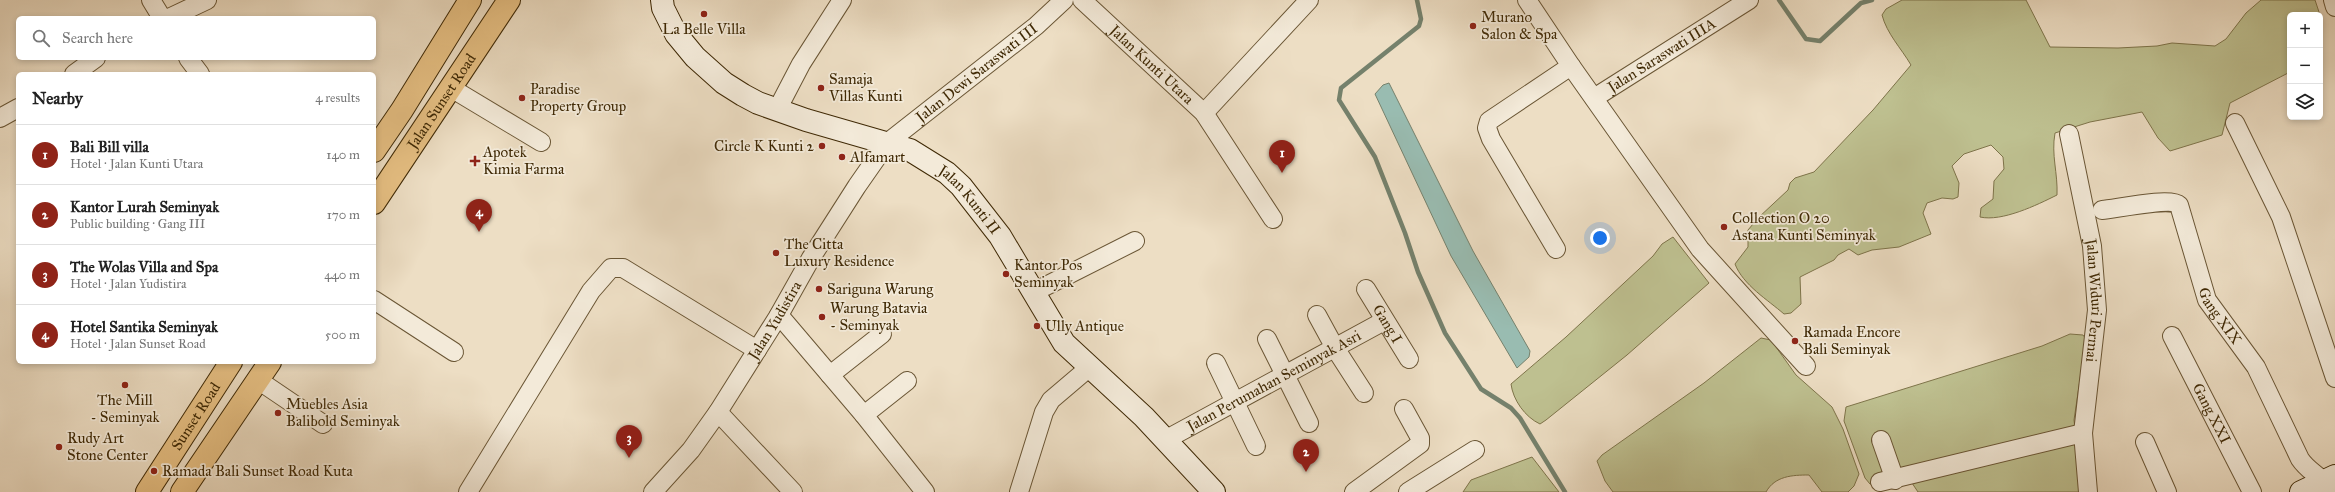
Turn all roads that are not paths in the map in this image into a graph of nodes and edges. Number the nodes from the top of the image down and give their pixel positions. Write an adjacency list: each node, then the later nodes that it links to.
1 (151, 0): 14 (street)
2 (206, 0): 15 (street)
3 (470, 0): 31 (highway, Jalan Sunset Road)
4 (509, 0): 21 (highway, Jalan Sunset Road)
5 (662, 0): 24 (street, Jalan Kunti II)
6 (842, 0): 24 (street)
7 (1064, 0): 30 (street, Jalan Dewi Saraswati III)
8 (1082, 0): 25 (street, Jalan Kunti Utara)
9 (1309, 0): 25 (street, Jalan Kunti Utara)
10 (1749, 0): 22 (street, Jalan Saraswati IIIA)
11 (2333, 0): 13 (street)
12 (1532, 2): 18 (street)
13 (2335, 7)
14 (161, 16)
15 (165, 16)
16 (93, 60): 19 (street)
17 (190, 60): 20 (street)
18 (1571, 66): 22 (street); 36 (street)
19 (77, 72)
20 (198, 72)
21 (451, 88): 29 (street); 32 (highway, Jalan Sunset Road)
22 (1594, 98): 53 (street)
23 (16, 109): 26 (street)
24 (777, 110): 30 (street, Jalan Kunti II)
25 (1204, 113): 34 (street, Jalan Kunti Utara)
26 (0, 118)
27 (2235, 123): 57 (street)
28 (2069, 134): 66 (street, Jalan Widuri Permai)
29 (541, 142)
30 (887, 143): 38 (street, Jalan Kunti II); 40 (street, Jalan Yudistira)
31 (376, 148)
32 (376, 200)
33 (2102, 210): 72 (street, Gang XIX)
34 (1273, 219)
35 (1135, 241): 38 (street)
36 (1556, 249)
37 (1366, 289): 42 (street, Gang I)
38 (1034, 292): 52 (street, Jalan Kunti II)
39 (376, 301): 48 (street)
40 (779, 315): 47 (street, Jalan Yudistira); 55 (street)
41 (1317, 315): 46 (street)
42 (1384, 321): 46 (street, Jalan Perumahan Seminyak Asri); 49 (street, Gang I)
43 (882, 334): 55 (street)
44 (2172, 336): 85 (street, Gang XXI)
45 (1266, 339): 56 (street)
46 (1335, 348): 56 (street, Jalan Perumahan Seminyak Asri); 59 (street)
47 (757, 350): 62 (street, Jalan Yudistira); 75 (street)
48 (454, 352)
49 (1409, 359)
50 (1216, 363): 60 (street)
51 (230, 364): 73 (highway, Sunset Road)
52 (1091, 366): 67 (street, Jalan Kunti II); 79 (street)
53 (1806, 366)
54 (264, 371): 65 (street); 74 (highway)
55 (830, 375): 63 (street)
56 (1285, 375): 60 (street, Jalan Perumahan Seminyak Asri); 64 (street)
57 (2335, 378)
58 (907, 381): 63 (street)
59 (1364, 393)
60 (1235, 403): 67 (street, Jalan Perumahan Seminyak Asri); 70 (street)
61 (1404, 409): 81 (street)
62 (718, 412): 76 (street, Jalan Yudistira); 77 (street)
63 (864, 415): 78 (street)
64 (1310, 423)
65 (322, 424)
66 (2083, 433): 68 (street); 83 (street, Jalan Widuri Permai)
67 (1165, 440): 80 (street, Jalan Kunti II)
68 (1881, 440)
69 (2145, 442): 84 (street)
70 (1256, 446)
71 (1475, 450): 82 (street)
72 (2330, 483): 86 (street)
73 (148, 492)
74 (182, 492)
75 (468, 492)
76 (653, 492)
77 (793, 492)
78 (926, 492)
79 (1019, 492)
80 (1214, 492)
81 (1354, 492)
82 (1408, 492)
83 (2088, 492)
84 (2167, 492)
85 (2252, 492)
86 (2301, 492)

